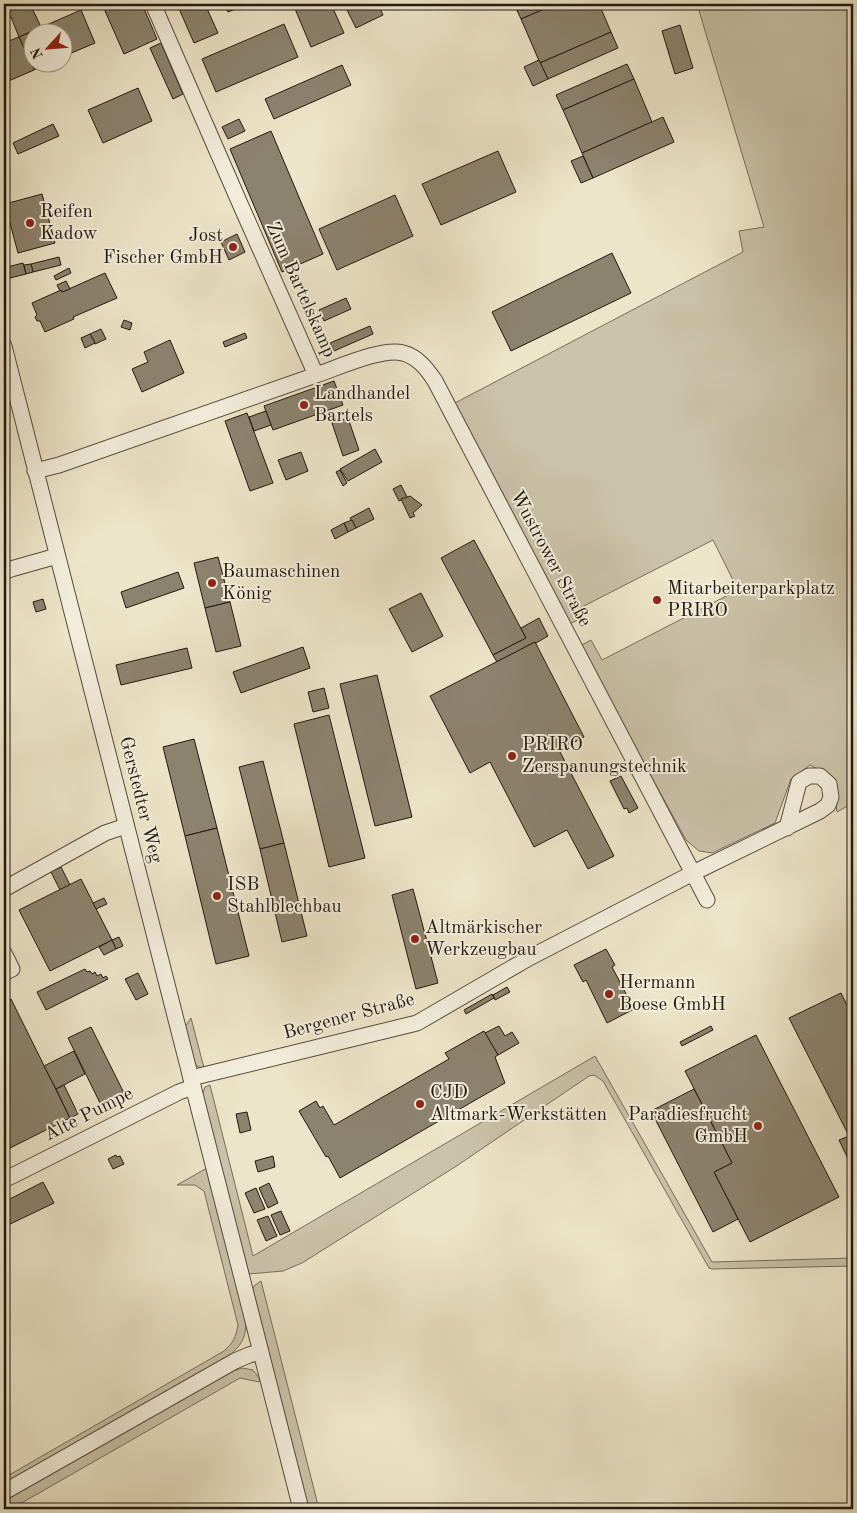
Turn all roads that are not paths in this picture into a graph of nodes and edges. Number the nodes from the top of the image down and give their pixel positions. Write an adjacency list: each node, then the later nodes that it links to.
1 (153, 4): 3 (street, Zum Bartelskamp)
2 (4, 346): 4 (street, Gerstedter Weg)
3 (316, 375): 4 (street, Zum Bartelskamp); 9 (street, Wustrower Straße)
4 (35, 471): 5 (street, Gerstedter Weg)
5 (57, 556): 6 (street); 7 (street, Gerstedter Weg)
6 (4, 572)
7 (126, 826): 10 (street); 14 (street, Gerstedter Weg)
8 (787, 828): 9 (street, Bergener Straße)
9 (693, 873): 11 (street, Wustrower Straße); 14 (street, Bergener Straße)
10 (4, 889)
11 (707, 900)
12 (4, 953): 13 (street)
13 (4, 974)
14 (192, 1083): 15 (street, Alte Pumpe); 16 (street, Gerstedter Weg)
15 (4, 1180)
16 (260, 1352): 17 (street); 18 (street, Gerstedter Weg)
17 (4, 1492)
18 (301, 1509)

